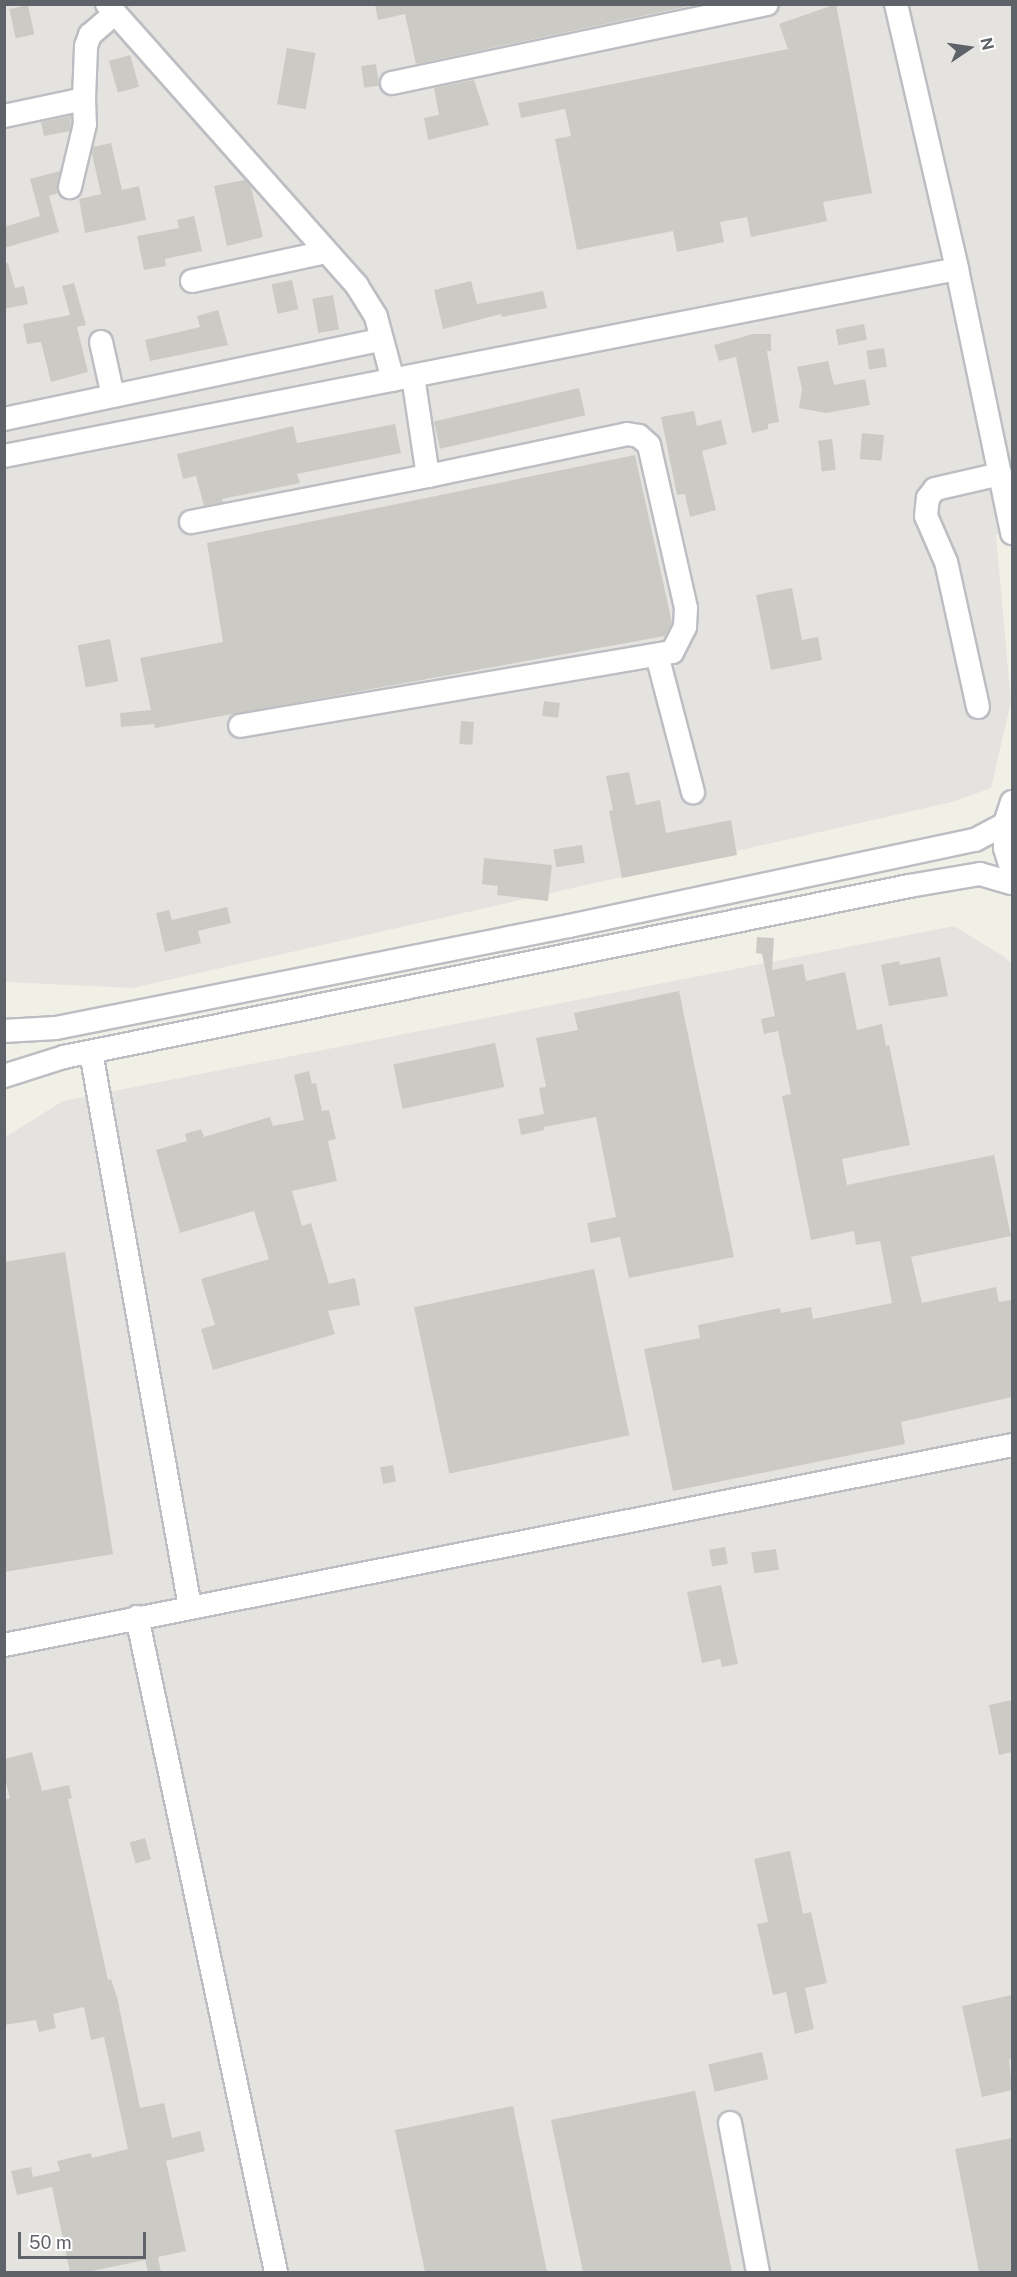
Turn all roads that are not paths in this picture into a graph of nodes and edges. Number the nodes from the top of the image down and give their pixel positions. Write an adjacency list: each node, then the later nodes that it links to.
1 (767, 4): 4 (street)
2 (896, 4): 9 (street)
3 (110, 9): 5 (street); 8 (street)
4 (392, 83)
5 (84, 99): 6 (street); 7 (street)
6 (4, 116)
7 (70, 187)
8 (326, 252): 10 (street); 11 (street)
9 (957, 269): 13 (street); 17 (street)
10 (192, 281)
11 (382, 339): 13 (street); 14 (street)
12 (101, 342): 14 (street)
13 (403, 378): 16 (street); 18 (street)
14 (113, 396): 15 (street)
15 (4, 419)
16 (4, 456)
17 (1000, 474): 20 (street); 22 (street)
18 (428, 476): 19 (street); 21 (street)
19 (191, 522)
20 (1012, 533)
21 (657, 655): 23 (street); 24 (street)
22 (978, 707)
23 (240, 726)
24 (693, 792)
25 (1012, 802): 26 (street)
26 (1005, 825): 27 (street); 29 (street)
27 (1012, 871)
28 (1012, 883): 30 (street)
29 (4, 1031)
30 (91, 1052): 31 (street); 33 (street)
31 (4, 1076)
32 (1012, 1445): 33 (street)
33 (190, 1607): 34 (street)
34 (137, 1617): 35 (street); 37 (street)
35 (4, 1645)
36 (730, 2123): 38 (street)
37 (276, 2272)
38 (758, 2272)

